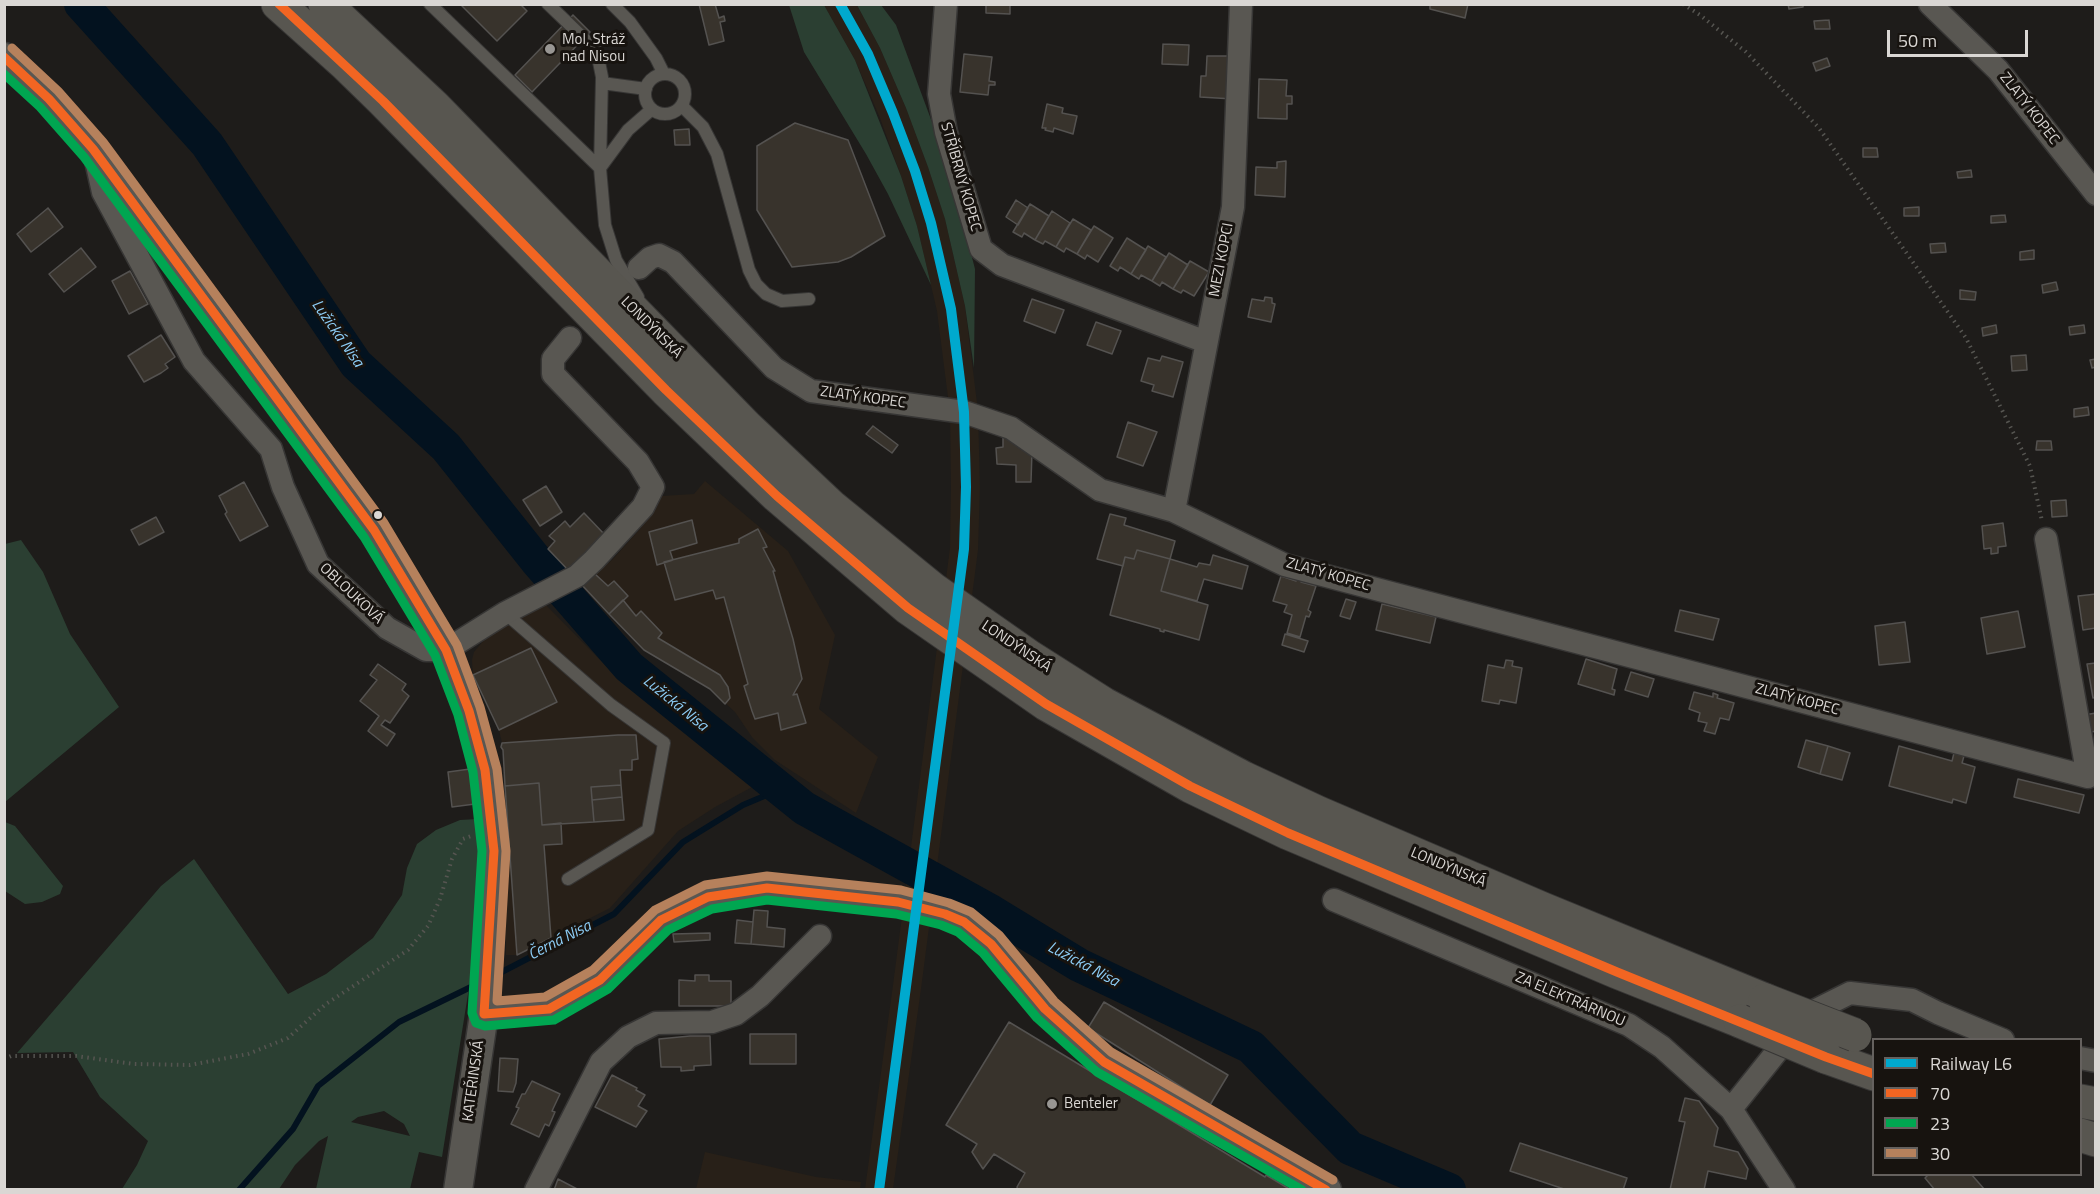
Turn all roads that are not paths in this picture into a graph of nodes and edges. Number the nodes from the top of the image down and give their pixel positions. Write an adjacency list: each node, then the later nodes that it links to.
1 (278, 4): 34 (highway, LONDÝNSKÁ, bridge)
2 (325, 4): 21 (highway, LONDÝNSKÁ)
3 (430, 4): 16 (lane)
4 (548, 4): 11 (lane)
5 (612, 4): 10 (lane)
6 (946, 4): 22 (street, STŘÍBRNÝ KOPEC)
7 (1241, 4): 22 (street, MEZI KOPCI)
8 (1930, 4): 17 (street, ZLATÝ KOPEC)
9 (4, 57): 15 (street)
10 (664, 74): 12 (lane); 13 (lane)
11 (602, 83): 12 (lane); 16 (lane)
12 (646, 89): 14 (lane)
13 (682, 106): 14 (lane); 19 (lane)
14 (652, 109): 16 (lane)
15 (93, 148): 26 (street); 26 (street, OBLOUKOVÁ)
16 (600, 168): 21 (lane)
17 (2096, 194)
18 (639, 268): 23 (street, ZLATÝ KOPEC)
19 (809, 299)
20 (570, 338): 25 (street)
21 (663, 339): 32 (highway, LONDÝNSKÁ, bridge)
22 (1206, 342): 23 (street, MEZI KOPCI)
23 (1174, 511): 27 (street, ZLATÝ KOPEC)
24 (2046, 539): 27 (street, ZLATÝ KOPEC)
25 (505, 613): 26 (street); 28 (lane)
26 (446, 650): 31 (street)
27 (2092, 778)
28 (568, 879)
29 (1334, 900): 35 (street, ZA ELEKTRÁRNOU)
30 (820, 936): 37 (street)
31 (483, 1014): 36 (street, KATEŘINSKÁ); 38 (street)
32 (1864, 1038)
33 (1998, 1038): 35 (street)
34 (1872, 1073)
35 (1731, 1109): 39 (street, ZA ELEKTRÁRNOU)
36 (458, 1190)
37 (536, 1190)
38 (1327, 1190)
39 (1784, 1190)

